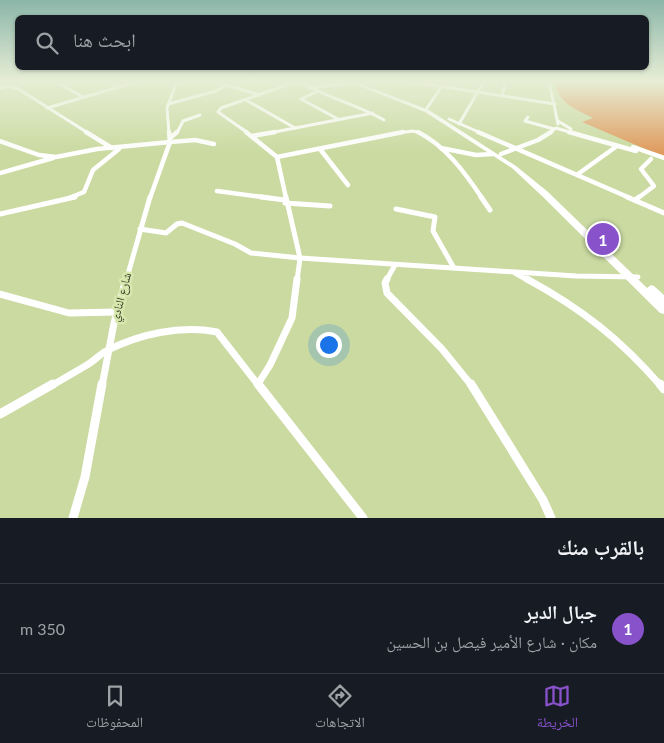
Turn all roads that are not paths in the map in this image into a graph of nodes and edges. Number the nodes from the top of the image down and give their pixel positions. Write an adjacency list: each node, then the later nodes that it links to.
1 (42, 105): 13 (street)
2 (56, 105): 13 (street)
3 (168, 105): 27 (street, شارع النادي)
4 (230, 105): 26 (street)
5 (255, 105): 23 (street)
6 (312, 105): 18 (street)
7 (355, 105): 15 (street)
8 (413, 105): 36 (street)
9 (419, 105): 14 (street)
10 (429, 105): 14 (street)
11 (471, 105): 22 (street)
12 (555, 105): 21 (street)
13 (47, 108): 31 (street)
14 (427, 108): 19 (street)
15 (373, 113): 18 (street); 20 (street)
16 (200, 114): 27 (street)
17 (528, 118): 24 (street)
18 (338, 119): 23 (street)
19 (449, 119): 22 (street); 36 (street)
20 (384, 120)
21 (558, 121): 24 (street); 25 (street)
22 (459, 124): 35 (street)
23 (295, 128): 26 (street)
24 (555, 129): 25 (street); 35 (street)
25 (576, 132): 30 (street); 40 (street)
26 (252, 136): 39 (street)
27 (170, 140): 29 (street); 32 (street); 53 (street, شارع النادي)
28 (0, 141): 38 (street)
29 (214, 144)
30 (616, 146): 37 (street); 43 (street)
31 (112, 148): 32 (street); 38 (street)
32 (121, 148): 52 (street)
33 (441, 148): 34 (street); 36 (street); 50 (street)
34 (320, 149): 39 (street); 44 (street)
35 (517, 149): 36 (street); 43 (street)
36 (493, 151): 58 (street); 59 (street)
37 (636, 151)
38 (56, 157): 42 (street)
39 (277, 157): 47 (street)
40 (664, 158)
41 (651, 159): 46 (street)
42 (0, 173)
43 (578, 174): 46 (street)
44 (348, 185)
45 (216, 191): 47 (street)
46 (635, 200): 51 (street)
47 (285, 201): 48 (street); 54 (street)
48 (330, 206)
49 (396, 209): 56 (street)
50 (490, 210)
51 (664, 212)
52 (0, 214)
53 (140, 230): 54 (street); 63 (street, شارع النادي)
54 (300, 258): 55 (street); 65 (street)
55 (395, 265): 56 (street); 70 (street)
56 (454, 268): 57 (street)
57 (513, 272): 58 (street); 66 (street)
58 (630, 277): 59 (street); 62 (street)
59 (638, 277): 61 (street)
60 (0, 294): 63 (street)
61 (664, 301)
62 (664, 310)
63 (117, 312): 64 (street, شارع النادي)
64 (107, 350): 65 (street); 67 (street); 68 (street, شارع النادي)
65 (258, 384): 69 (street)
66 (664, 389)
67 (0, 414)
68 (73, 518)
69 (363, 518)
70 (551, 518)

